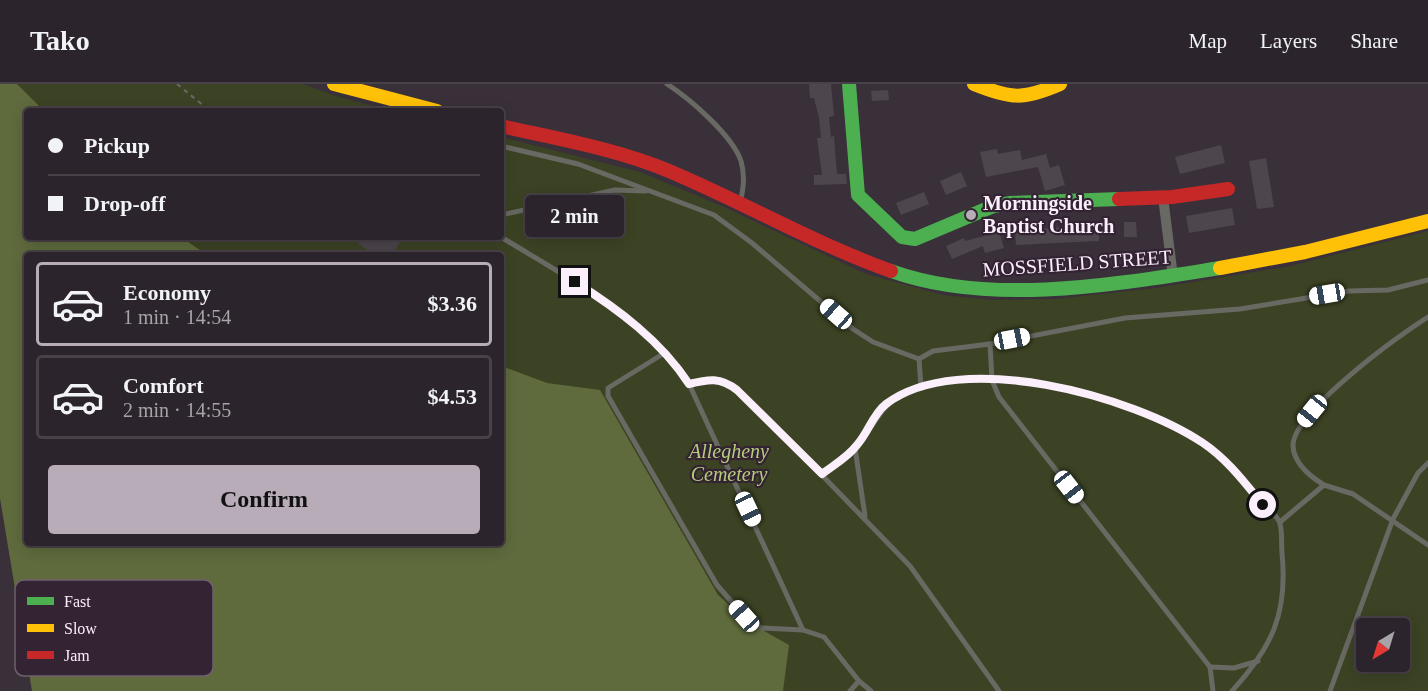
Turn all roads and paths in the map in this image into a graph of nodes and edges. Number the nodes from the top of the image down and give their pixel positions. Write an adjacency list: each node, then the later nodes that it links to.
1 (177, 84): 7 (path)
2 (334, 84): 8 (street)
3 (667, 84): 14 (lane)
4 (849, 84): 13 (street)
5 (974, 84): 6 (street)
6 (1060, 84)
7 (206, 108)
8 (426, 108)
9 (504, 127): 14 (street, MOSSFIELD STREET)
10 (504, 147): 12 (lane)
11 (1228, 189): 13 (street)
12 (664, 195): 15 (lane); 23 (lane)
13 (1163, 197): 18 (street)
14 (739, 204): 18 (street, MOSSFIELD STREET)
15 (504, 214)
16 (1428, 221): 18 (street, MOSSFIELD STREET)
17 (504, 239): 22 (lane)
18 (1173, 277)
19 (1428, 280): 21 (lane)
20 (1428, 317): 30 (lane)
21 (990, 344): 23 (lane); 24 (lane)
22 (666, 352): 25 (lane); 35 (lane)
23 (918, 359): 26 (lane)
24 (992, 380): 26 (lane); 33 (lane); 37 (lane)
25 (689, 384): 29 (lane); 35 (lane)
26 (921, 387): 27 (lane)
27 (855, 448): 29 (lane); 31 (lane)
28 (1428, 463): 32 (lane)
29 (822, 474): 31 (lane)
30 (1324, 485): 32 (lane); 33 (lane)
31 (865, 518): 41 (lane)
32 (1393, 519): 34 (lane); 44 (lane)
33 (1280, 522): 36 (lane)
34 (1428, 545)
35 (803, 630): 38 (lane)
36 (1258, 660): 37 (lane); 43 (lane)
37 (1210, 667): 42 (lane)
38 (859, 681): 39 (lane); 40 (lane)
39 (850, 691)
40 (871, 691)
41 (999, 691)
42 (1213, 691)
43 (1232, 691)
44 (1330, 691)

